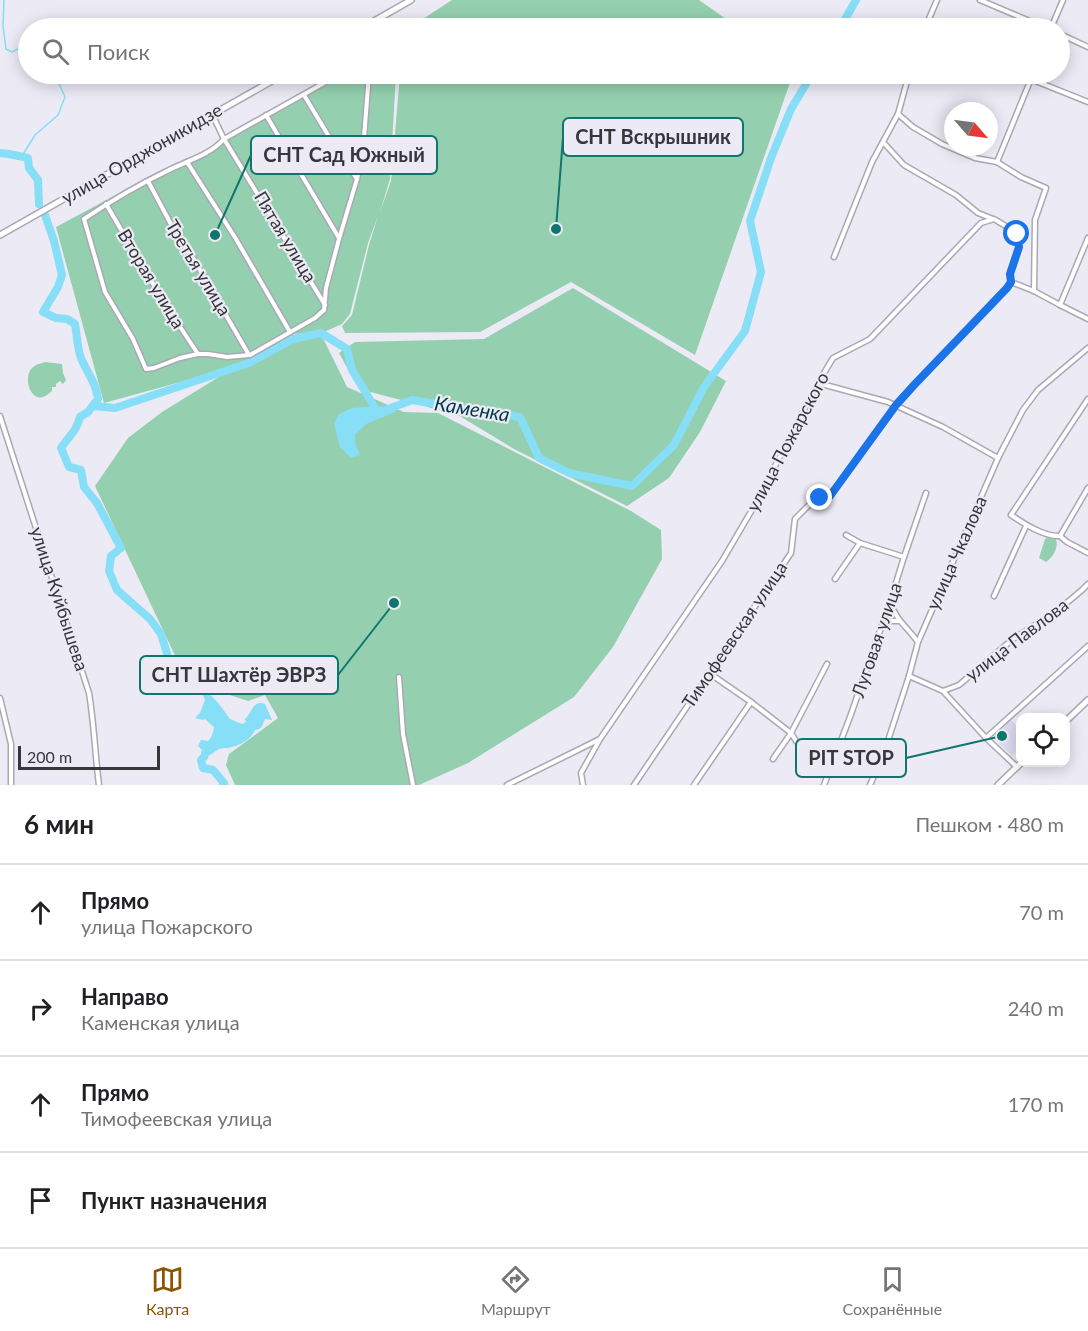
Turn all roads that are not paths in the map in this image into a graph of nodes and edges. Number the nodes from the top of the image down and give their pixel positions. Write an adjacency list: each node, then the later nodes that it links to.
1 (411, 0): 5 (main road)
2 (937, 0): 6 (street)
3 (980, 0): 7 (street)
4 (1063, 0): 8 (street)
5 (380, 18)
6 (929, 18)
7 (1024, 18)
8 (1053, 18)
9 (1070, 39): 10 (street)
10 (1088, 46)
11 (266, 84): 19 (main road, улица Орджоникидзе)
12 (323, 84): 17 (street)
13 (368, 84): 26 (street)
14 (906, 84): 20 (street)
15 (1029, 84): 25 (street)
16 (1049, 84): 18 (street)
17 (304, 95): 21 (street); 26 (street)
18 (1088, 102)
19 (212, 114): 22 (street, Пятая улица); 30 (main road, улица Орджоникидзе)
20 (898, 114): 23 (street); 25 (street)
21 (266, 115): 22 (street); 32 (street)
22 (224, 139): 24 (street); 37 (street, Пятая улица)
23 (883, 142): 29 (street); 33 (street)
24 (187, 162): 27 (street); 39 (street)
25 (997, 162): 35 (street)
26 (357, 179): 32 (street)
27 (148, 181): 28 (street); 42 (street, Третья улица)
28 (106, 204): 41 (street, Вторая улица); 41 (street)
29 (994, 219): 34 (street); 43 (street, улица Пожарского)
30 (0, 235)
31 (1088, 238): 36 (street)
32 (339, 239): 37 (street)
33 (834, 257)
34 (1011, 282): 35 (street); 45 (street, Тимофеевская улица)
35 (1034, 291): 36 (street)
36 (1060, 305): 38 (street)
37 (325, 306): 39 (street)
38 (1088, 318)
39 (290, 332): 42 (street)
40 (1088, 348): 47 (street, улица Чкалова)
41 (198, 354): 42 (street)
42 (249, 355)
43 (818, 383): 45 (street); 75 (street, улица Пожарского)
44 (1088, 399): 50 (street)
45 (896, 405): 47 (street); 65 (street, Тимофеевская улица)
46 (0, 416): 81 (street, улица Куйбышева)
47 (998, 458): 62 (street, улица Чкалова)
48 (1088, 488): 52 (street)
49 (926, 493): 55 (street, Луговая улица)
50 (1026, 526): 52 (street); 58 (street)
51 (846, 535): 53 (street)
52 (1060, 536): 54 (street)
53 (860, 543): 55 (street); 56 (street)
54 (1088, 553)
55 (904, 557): 59 (street, Луговая улица)
56 (835, 579)
57 (1088, 584): 68 (street, улица Павлова)
58 (994, 596)
59 (890, 602): 60 (street); 61 (street, Луговая улица)
60 (899, 621): 61 (street); 62 (street)
61 (882, 626): 77 (street, Луговая улица)
62 (918, 642): 67 (street, улица Чкалова)
63 (1088, 646): 74 (street)
64 (826, 664): 73 (street)
65 (709, 673): 71 (street); 85 (street, Тимофеевская улица)
66 (399, 676): 82 (street)
67 (909, 676): 68 (street); 88 (street, улица Чкалова)
68 (943, 691): 74 (street)
69 (0, 698): 80 (street)
70 (1088, 700): 72 (main road)
71 (751, 702): 73 (street); 86 (street)
72 (1070, 716)
73 (791, 733): 76 (street); 77 (street)
74 (986, 738): 78 (street)
75 (600, 739): 83 (street, улица Пожарского); 84 (street, улица Пожарского)
76 (773, 759)
77 (833, 762): 87 (street, Луговая улица)
78 (1016, 762)
79 (1018, 767): 89 (main road)
80 (11, 785)
81 (99, 785)
82 (413, 785)
83 (507, 785)
84 (583, 785)
85 (634, 785)
86 (694, 785)
87 (824, 785)
88 (870, 785)
89 (998, 785)

